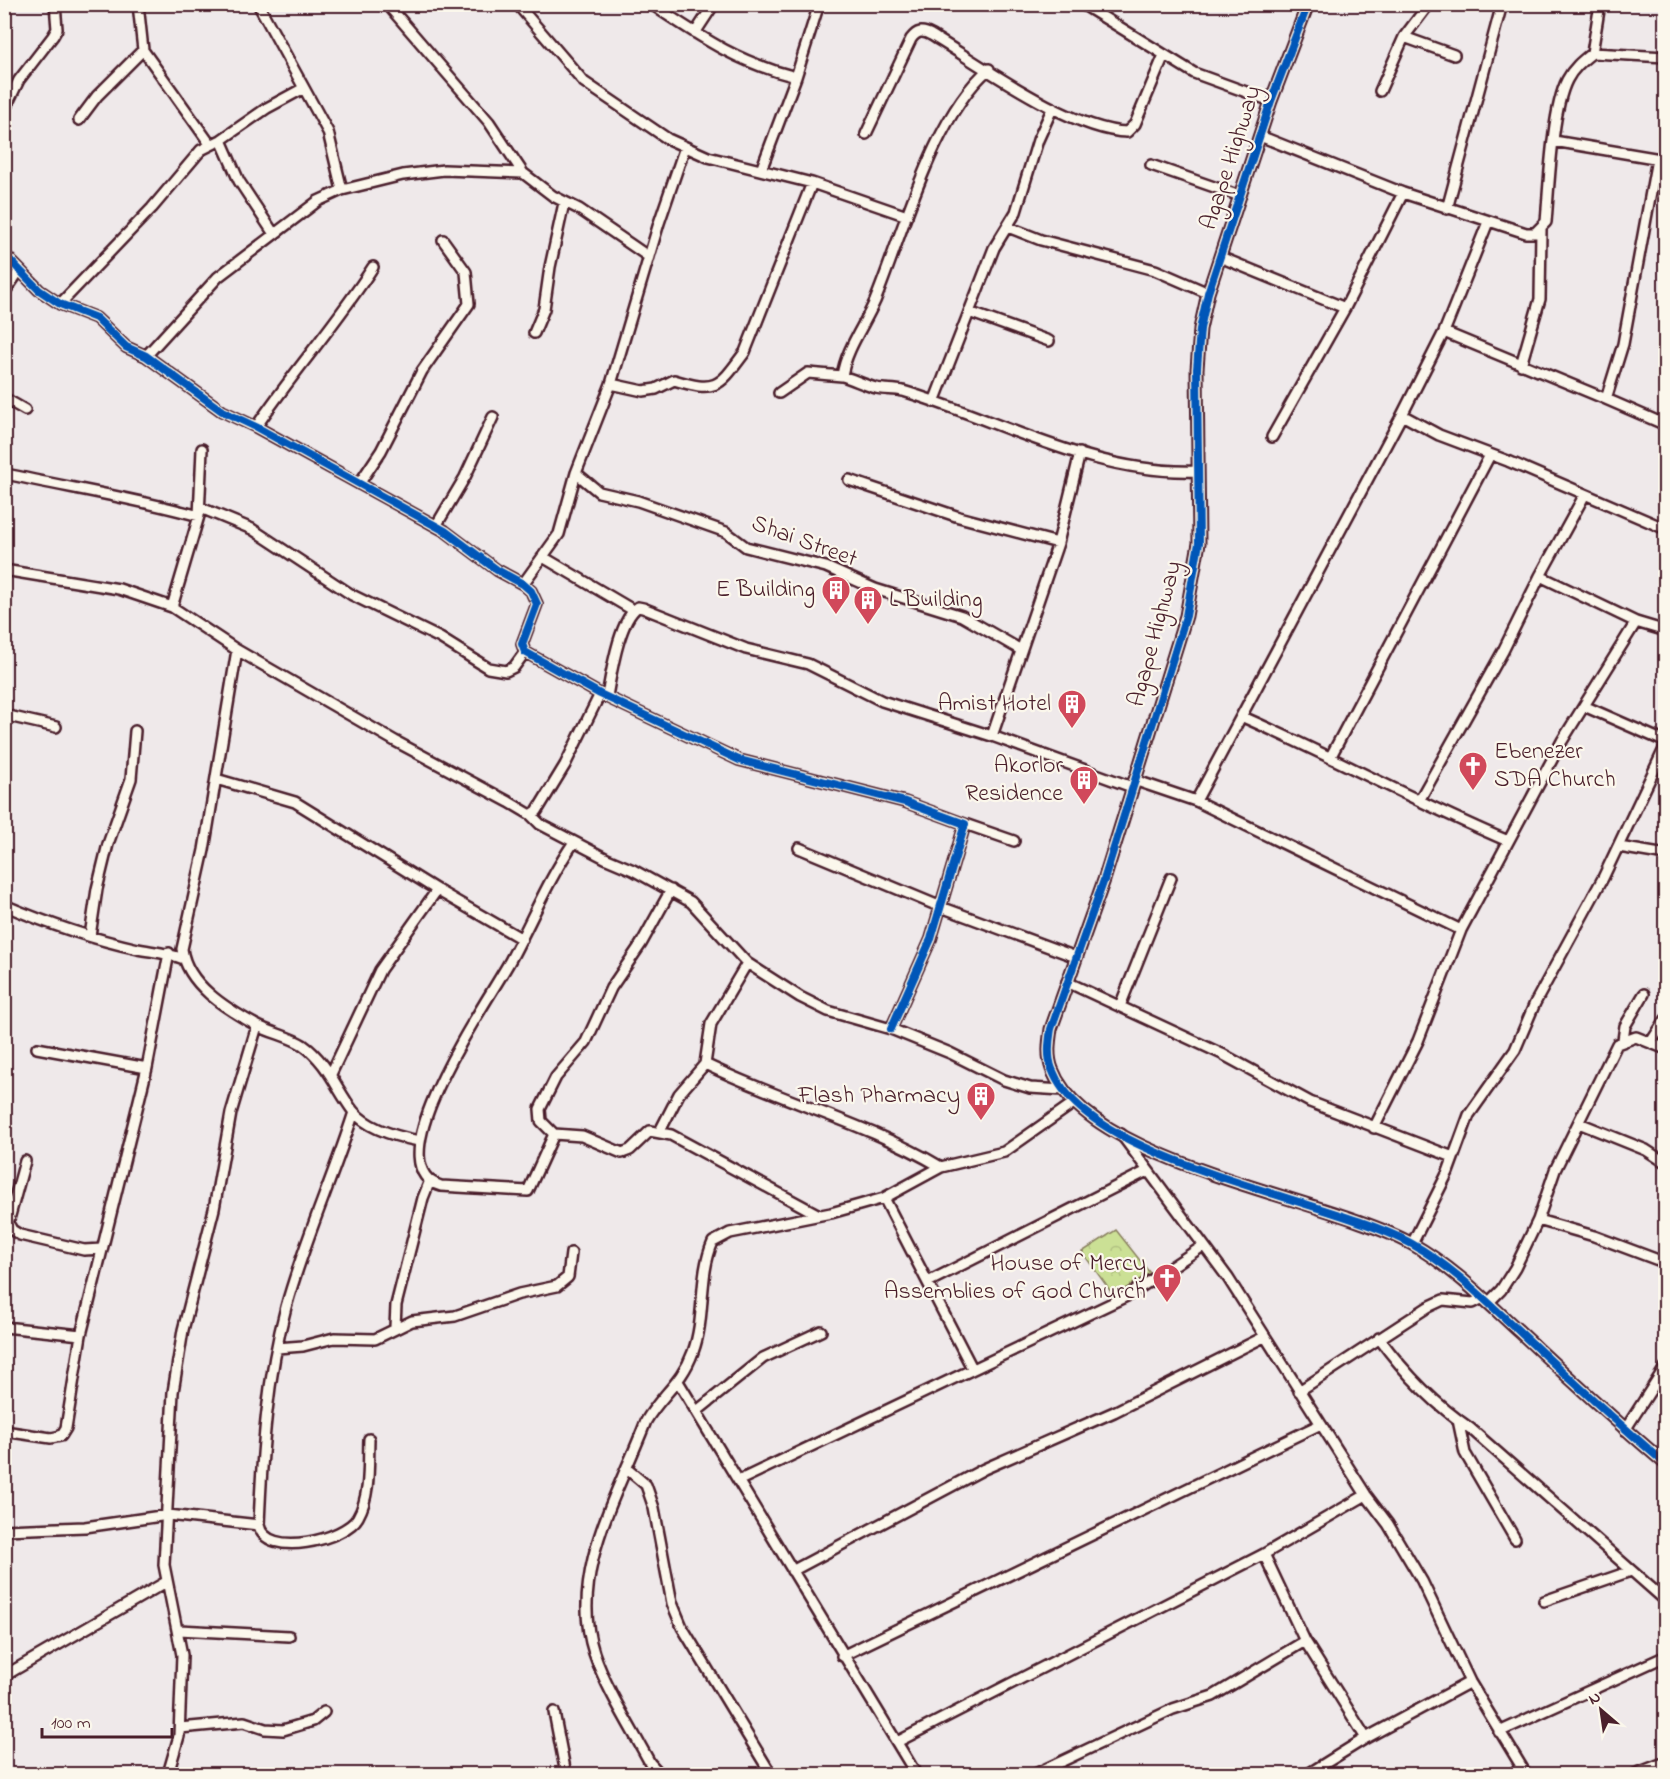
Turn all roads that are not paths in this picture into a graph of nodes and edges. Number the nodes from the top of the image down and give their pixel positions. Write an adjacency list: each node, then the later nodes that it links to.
1 (55, 4): 27 (street)
2 (138, 4): 16 (street)
3 (258, 4): 23 (street)
4 (387, 4): 38 (street)
5 (517, 4): 34 (street)
6 (651, 4): 14 (street)
7 (714, 4): 14 (street)
8 (819, 4): 22 (street)
9 (1082, 4): 18 (street)
10 (1308, 4): 25 (street, Agape Highway)
11 (1429, 4): 15 (street)
12 (1502, 4): 44 (street)
13 (1600, 4): 17 (street)
14 (695, 33): 22 (street)
15 (1404, 37): 19 (street); 24 (street)
16 (143, 50): 28 (street); 33 (street)
17 (1592, 53): 20 (street); 32 (street)
18 (1164, 55): 25 (street); 26 (street)
19 (1454, 55)
20 (1665, 57)
21 (990, 69): 26 (street); 29 (street); 45 (street)
22 (796, 77): 37 (street)
23 (304, 88): 31 (street); 40 (street)
24 (1380, 91)
25 (1271, 101): 30 (street, Agape Highway)
26 (1052, 109): 47 (street)
27 (4, 111)
28 (79, 120)
29 (867, 134)
30 (1260, 136): 41 (street); 42 (street, Agape Highway)
31 (221, 140): 33 (street); 49 (street)
32 (1554, 141): 35 (street); 48 (street)
33 (210, 144): 58 (street)
34 (685, 147): 37 (street); 52 (street)
35 (1661, 160): 70 (street)
36 (1151, 165): 42 (street)
37 (761, 170): 39 (street)
38 (523, 173): 40 (street); 43 (street)
39 (812, 183): 45 (street); 67 (street)
40 (342, 190): 49 (street)
41 (1403, 193): 44 (street); 59 (street)
42 (1240, 196): 53 (street, Agape Highway)
43 (564, 203): 52 (street); 62 (street)
44 (1447, 209): 46 (street)
45 (907, 216): 66 (street)
46 (1488, 222): 48 (street); 61 (street)
47 (1008, 227): 57 (street); 60 (street)
48 (1541, 229): 65 (street)
49 (274, 234): 64 (street)
50 (443, 240): 85 (street)
51 (4, 254): 55 (street)
52 (649, 257): 67 (street)
53 (1220, 257): 57 (street, Agape Highway); 59 (street)
54 (373, 267): 76 (street)
55 (19, 271): 56 (street); 58 (street)
56 (4, 293)
57 (1209, 293): 81 (street, Agape Highway)
58 (60, 304): 64 (street)
59 (1345, 308): 77 (street)
60 (969, 312): 63 (street); 71 (street)
61 (1444, 332): 65 (street); 73 (street)
62 (534, 333)
63 (1049, 341)
64 (146, 356): 76 (street)
65 (1521, 365): 70 (street)
66 (842, 376): 68 (street); 71 (street)
67 (611, 384): 82 (street)
68 (779, 393)
69 (4, 398): 72 (street)
70 (1605, 399): 75 (street)
71 (934, 402): 79 (street)
72 (25, 410)
73 (1402, 415): 80 (street); 105 (street)
74 (493, 417): 88 (street)
75 (1665, 425)
76 (256, 427): 85 (street)
77 (1272, 437)
78 (202, 449): 87 (street)
79 (1080, 453): 81 (street); 90 (street)
80 (1491, 455): 86 (street); 110 (street)
81 (1197, 471): 112 (street, Agape Highway)
82 (576, 473): 91 (street); 100 (street, Shai Street)
83 (6, 474): 87 (street)
84 (849, 480): 90 (street)
85 (359, 484): 88 (street)
86 (1584, 496): 89 (street); 93 (street)
87 (200, 512): 95 (street); 101 (street)
88 (436, 526): 94 (street)
89 (1665, 530)
90 (1058, 543): 100 (street)
91 (543, 557): 94 (street); 96 (street)
92 (4, 570): 95 (street)
93 (1540, 576): 97 (street); 113 (street)
94 (523, 584): 101 (street)
95 (172, 607): 99 (street)
96 (633, 610): 102 (street); 108 (street)
97 (1636, 622): 98 (street); 103 (street)
98 (1665, 631)
99 (237, 650): 111 (street); 115 (street)
100 (1021, 650): 108 (street)
101 (525, 652): 102 (street)
102 (604, 695): 115 (street); 116 (street)
103 (1584, 706): 109 (street); 118 (street)
104 (4, 714): 106 (street)
105 (1243, 717): 110 (street); 114 (street)
106 (56, 726)
107 (135, 731): 129 (street)
108 (992, 736): 112 (street)
109 (1665, 744): 120 (street)
110 (1331, 756): 113 (street)
111 (216, 779): 124 (street); 133 (street)
112 (1133, 784): 114 (street); 132 (street, Agape Highway)
113 (1420, 799): 118 (street)
114 (1196, 801): 128 (street)
115 (531, 815): 119 (street)
116 (965, 824): 117 (street); 127 (street)
117 (1014, 841)
118 (1508, 841): 128 (street)
119 (574, 842): 125 (street); 130 (street)
120 (1619, 847): 122 (street); 157 (street)
121 (799, 849): 127 (street)
122 (1665, 855)
123 (1171, 878): 137 (street)
124 (436, 890): 130 (street); 147 (street)
125 (671, 890): 134 (street); 154 (street)
126 (4, 905): 129 (street)
127 (941, 907): 132 (street); 140 (street)
128 (1461, 930): 152 (street)
129 (90, 936): 131 (street)
130 (522, 939): 156 (street)
131 (169, 953): 133 (street); 146 (street)
132 (1076, 957): 135 (street, Agape Highway)
133 (184, 959): 139 (street)
134 (747, 963): 140 (street); 145 (street)
135 (1067, 982): 137 (street); 148 (street, Agape Highway)
136 (1644, 994): 141 (street)
137 (1120, 1006): 152 (street)
138 (1665, 1019): 142 (street)
139 (257, 1026): 147 (street); 194 (street)
140 (891, 1029): 148 (street)
141 (1623, 1040): 142 (street); 151 (street)
142 (1651, 1042): 144 (street)
143 (37, 1048): 146 (street)
144 (1665, 1049)
145 (705, 1065): 153 (street); 160 (street)
146 (147, 1068): 168 (street)
147 (331, 1074): 150 (street)
148 (1063, 1090): 149 (street, Agape Highway)
149 (1075, 1102): 155 (street, Agape Highway); 160 (street)
150 (354, 1112): 156 (street); 179 (street)
151 (1580, 1124): 159 (street); 165 (street)
152 (1374, 1128): 157 (street)
153 (660, 1131): 154 (street); 164 (street)
154 (555, 1134): 162 (street)
155 (1121, 1134): 161 (street); 166 (street, Agape Highway)
156 (419, 1141): 162 (street)
157 (1453, 1157): 166 (street)
158 (25, 1161): 168 (street)
159 (1665, 1163)
160 (941, 1167): 163 (street)
161 (1147, 1171): 167 (street); 171 (street)
162 (429, 1183): 174 (street)
163 (884, 1198): 164 (street); 171 (street)
164 (819, 1215): 182 (street)
165 (1538, 1220): 170 (street); 172 (street)
166 (1412, 1244): 172 (street, Agape Highway)
167 (1203, 1246): 177 (street); 181 (street)
168 (102, 1249): 176 (street)
169 (571, 1253): 174 (street)
170 (1665, 1263)
171 (928, 1282): 181 (street)
172 (1485, 1300): 178 (street); 187 (street, Agape Highway)
173 (4, 1327): 176 (street)
174 (395, 1327): 179 (street)
175 (821, 1331): 184 (street)
176 (81, 1335): 188 (street)
177 (1264, 1337): 183 (street); 199 (street)
178 (1379, 1338): 183 (street); 185 (street)
179 (277, 1348): 195 (street)
180 (1665, 1366): 187 (street)
181 (972, 1368): 192 (street)
182 (678, 1383): 184 (street); 191 (street)
183 (1299, 1391): 186 (street)
184 (697, 1411): 192 (street)
185 (1458, 1420): 197 (street); 200 (street)
186 (1321, 1424): 193 (street); 207 (street)
187 (1625, 1430): 190 (street, Agape Highway)
188 (4, 1431)
189 (369, 1439): 195 (street)
190 (1665, 1464)
191 (627, 1469): 221 (street); 222 (street)
192 (740, 1480): 199 (street)
193 (1366, 1495): 198 (street); 210 (street)
194 (168, 1515): 195 (street); 196 (street); 201 (street)
195 (259, 1525)
196 (4, 1530)
197 (1515, 1539)
198 (1264, 1554): 206 (street); 216 (street)
199 (792, 1571): 207 (street)
200 (1631, 1571): 202 (street); 203 (street)
201 (166, 1582): 204 (street); 209 (street)
202 (1545, 1601)
203 (1665, 1601)
204 (179, 1630): 205 (street); 213 (street)
205 (289, 1636)
206 (1305, 1641): 215 (street); 224 (street)
207 (842, 1656): 216 (street)
208 (1665, 1656): 214 (street)
209 (4, 1676)
210 (1470, 1683): 214 (street); 215 (street)
211 (324, 1712): 213 (street)
212 (554, 1712): 220 (street)
213 (180, 1728): 219 (street)
214 (1499, 1732): 218 (street)
215 (1366, 1738): 225 (street)
216 (897, 1742): 223 (street)
217 (1665, 1766): 227 (street)
218 (1524, 1770): 226 (street)
219 (168, 1774)
220 (566, 1774)
221 (660, 1774)
222 (771, 1774)
223 (916, 1774)
224 (1035, 1774)
225 (1308, 1774)
226 (1513, 1774)
227 (1635, 1774)

